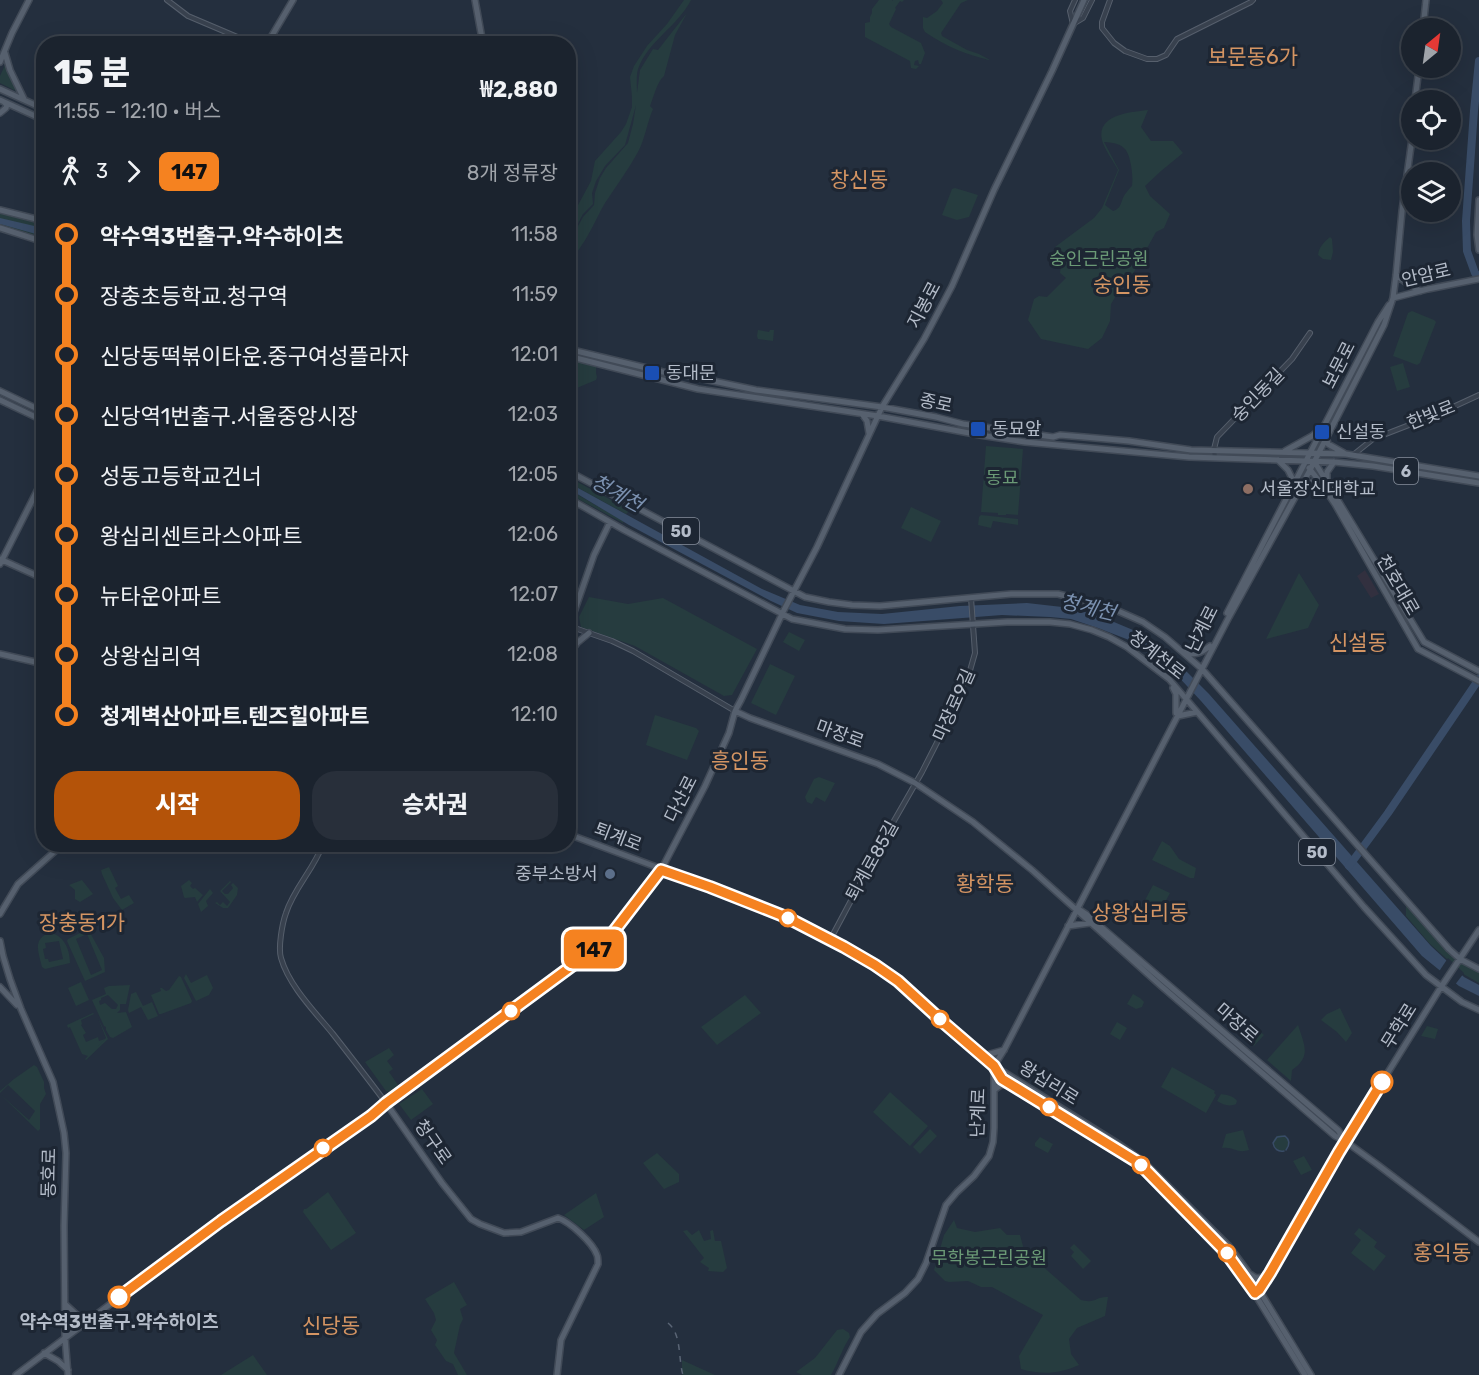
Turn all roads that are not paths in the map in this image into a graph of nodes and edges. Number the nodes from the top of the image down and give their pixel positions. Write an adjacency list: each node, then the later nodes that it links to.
1 (29, 0): 16 (main road)
2 (167, 0): 13 (street)
3 (293, 0): 14 (main road)
4 (475, 0): 15 (main road)
5 (1076, 0): 12 (street)
6 (1085, 0): 12 (main road, 지봉로)
7 (1092, 0): 12 (street)
8 (1110, 0): 9 (street)
9 (1252, 0)
10 (1426, 0): 11 (main road)
11 (1424, 18)
12 (1073, 24): 41 (main road, 지봉로)
13 (235, 36)
14 (272, 36)
15 (482, 36)
16 (2, 54): 17 (main road); 19 (main road)
17 (0, 62)
18 (0, 88): 19 (main road)
19 (24, 99): 21 (main road)
20 (0, 100): 22 (main road); 23 (main road)
21 (36, 105)
22 (0, 112)
23 (36, 116)
24 (1410, 150): 31 (main road, 보문로)
25 (1479, 200): 30 (main road)
26 (0, 210): 27 (main road)
27 (36, 219)
28 (0, 228): 29 (main road)
29 (36, 239)
30 (1479, 250)
31 (1396, 275): 33 (main road); 34 (main road, 보문로)
32 (1479, 279): 33 (main road, 안암로)
33 (1420, 291): 34 (main road, 안암로)
34 (1393, 298): 46 (main road, 보문로); 48 (main road, 보문로)
35 (1310, 333): 49 (street, 숭인동길)
36 (576, 351): 41 (main road, 종로)
37 (576, 358): 43 (main road, 종로)
38 (0, 391): 42 (main road)
39 (1479, 395): 54 (street, 한빛로)
40 (0, 400): 45 (main road)
41 (882, 407): 44 (main road, 지봉로); 49 (main road, 종로)
42 (36, 408)
43 (860, 413): 44 (main road, 종로); 47 (main road)
44 (878, 416): 47 (main road, 지봉로); 55 (main road, 종로)
45 (36, 417)
46 (1326, 424): 48 (main road, 보문로); 50 (main road)
47 (869, 434): 74 (main road, 지봉로)
48 (1324, 435): 51 (main road, 보문로); 52 (main road, 보문로); 53 (main road)
49 (1214, 450): 50 (main road, 종로); 55 (street)
50 (1284, 451): 51 (main road, 종로)
51 (1310, 453): 52 (main road, 종로); 58 (main road, 보문로); 59 (main road)
52 (1321, 453): 53 (main road, 6); 59 (main road, 보문로)
53 (1346, 454): 54 (main road, 6)
54 (1353, 455): 64 (main road, 6)
55 (1215, 458): 56 (main road, 종로)
56 (1278, 460): 57 (main road, 종로); 68 (main road)
57 (1285, 461): 58 (main road, 종로); 61 (main road)
58 (1306, 461): 59 (main road, 종로); 61 (main road, 보문로); 62 (main road)
59 (1314, 461): 60 (main road, 종로); 62 (main road, 보문로); 67 (main road)
60 (1334, 462): 66 (main road, 6); 67 (main road)
61 (1303, 468): 62 (main road); 65 (main road, 보문로)
62 (1310, 470): 65 (main road, 보문로); 67 (main road)
63 (576, 475): 74 (main road, 청계천로 / 50)
64 (1479, 476)
65 (1302, 477): 68 (main road, 난계로)
66 (1479, 483)
67 (1325, 484): 68 (main road); 87 (main road, 천호대로); 89 (main road, 천호대로)
68 (1297, 486): 82 (main road, 난계로); 86 (main road, 난계로)
69 (36, 493): 72 (main road)
70 (576, 503): 71 (main road, 청계천로 / 50)
71 (610, 522): 76 (main road); 77 (main road, 청계천로 / 50)
72 (1, 561): 73 (main road)
73 (36, 576)
74 (793, 593): 75 (main road, 청계천로 / 50); 77 (main road, 지봉로)
75 (971, 600): 78 (street, 마장로9길); 83 (main road, 청계천로 / 50)
76 (576, 608)
77 (783, 612): 78 (main road, 청계천로 / 50); 91 (main road, 다산로)
78 (973, 623): 88 (main road, 청계천로 / 50); 94 (street, 마장로9길)
79 (576, 630): 80 (street, 마장로)
80 (589, 633): 81 (main road); 91 (street, 마장로)
81 (576, 644)
82 (1210, 646): 83 (main road); 86 (main road, 난계로)
83 (1183, 652): 86 (main road, 청계천로 / 50)
84 (0, 654): 85 (main road)
85 (36, 662)
86 (1200, 669): 90 (main road, 난계로); 106 (main road, 청계천로 / 50)
87 (1477, 670)
88 (1170, 681): 90 (main road, 청계천로 / 50); 93 (main road)
89 (1479, 681)
90 (1185, 699): 92 (main road, 청계천로 / 50); 93 (main road, 난계로)
91 (735, 711): 94 (main road, 마장로); 98 (main road, 다산로)
92 (1197, 712): 93 (main road); 108 (main road, 청계천로 / 50)
93 (1177, 714): 99 (main road, 난계로)
94 (915, 783): 99 (main road, 마장로); 104 (street, 퇴계로85길)
95 (576, 837): 98 (main road, 퇴계로)
96 (54, 852): 100 (main road)
97 (321, 852): 117 (street, 청구로)
98 (661, 870): 104 (main road, 퇴계로); 117 (main road, 다산로)
99 (1077, 909): 101 (main road, 마장로); 102 (main road, 난계로); 118 (main road, 마장로)
100 (0, 914)
101 (1090, 923): 102 (main road); 118 (main road, 마장로)
102 (1068, 926): 112 (main road, 난계로)
103 (1479, 930): 106 (main road, 무학로)
104 (830, 940): 113 (main road, 퇴계로)
105 (0, 941): 110 (main road)
106 (1459, 960): 107 (main road); 108 (main road, 무학로)
107 (1479, 969)
108 (1442, 985): 111 (main road, 청계천로 / 50); 118 (main road, 무학로)
109 (0, 987): 110 (main road, 동호로)
110 (21, 1009): 125 (main road, 동호로)
111 (1479, 1010)
112 (1004, 1050): 113 (main road); 114 (main road, 난계로)
113 (982, 1056): 114 (main road, 퇴계로)
114 (994, 1066): 115 (main road, 왕십리로); 116 (main road, 난계로); 119 (main road, 왕십리로)
115 (1011, 1085): 116 (main road); 119 (main road, 왕십리로)
116 (994, 1090): 132 (main road, 난계로)
117 (386, 1103): 126 (main road, 다산로); 131 (main road, 청구로)
118 (1345, 1141): 120 (main road, 마장로); 123 (main road, 무학로)
119 (1189, 1210): 121 (main road, 왕십리로)
120 (1479, 1242)
121 (1239, 1265): 122 (main road, 왕십리로); 124 (main road, 왕십리로)
122 (1248, 1272): 123 (main road); 124 (main road, 왕십리로)
123 (1270, 1273): 124 (main road, 무학로)
124 (1257, 1292): 133 (main road, 왕십리로); 134 (main road, 왕십리로)
125 (65, 1304): 126 (main road); 127 (main road, 동호로)
126 (89, 1320): 127 (main road, 다산로)
127 (65, 1337): 128 (main road, 다산로); 129 (main road, 동호로)
128 (44, 1353): 129 (main road); 130 (main road, 다산로)
129 (68, 1372)
130 (16, 1375)
131 (557, 1375)
132 (839, 1375)
133 (1305, 1375)
134 (1311, 1375)

